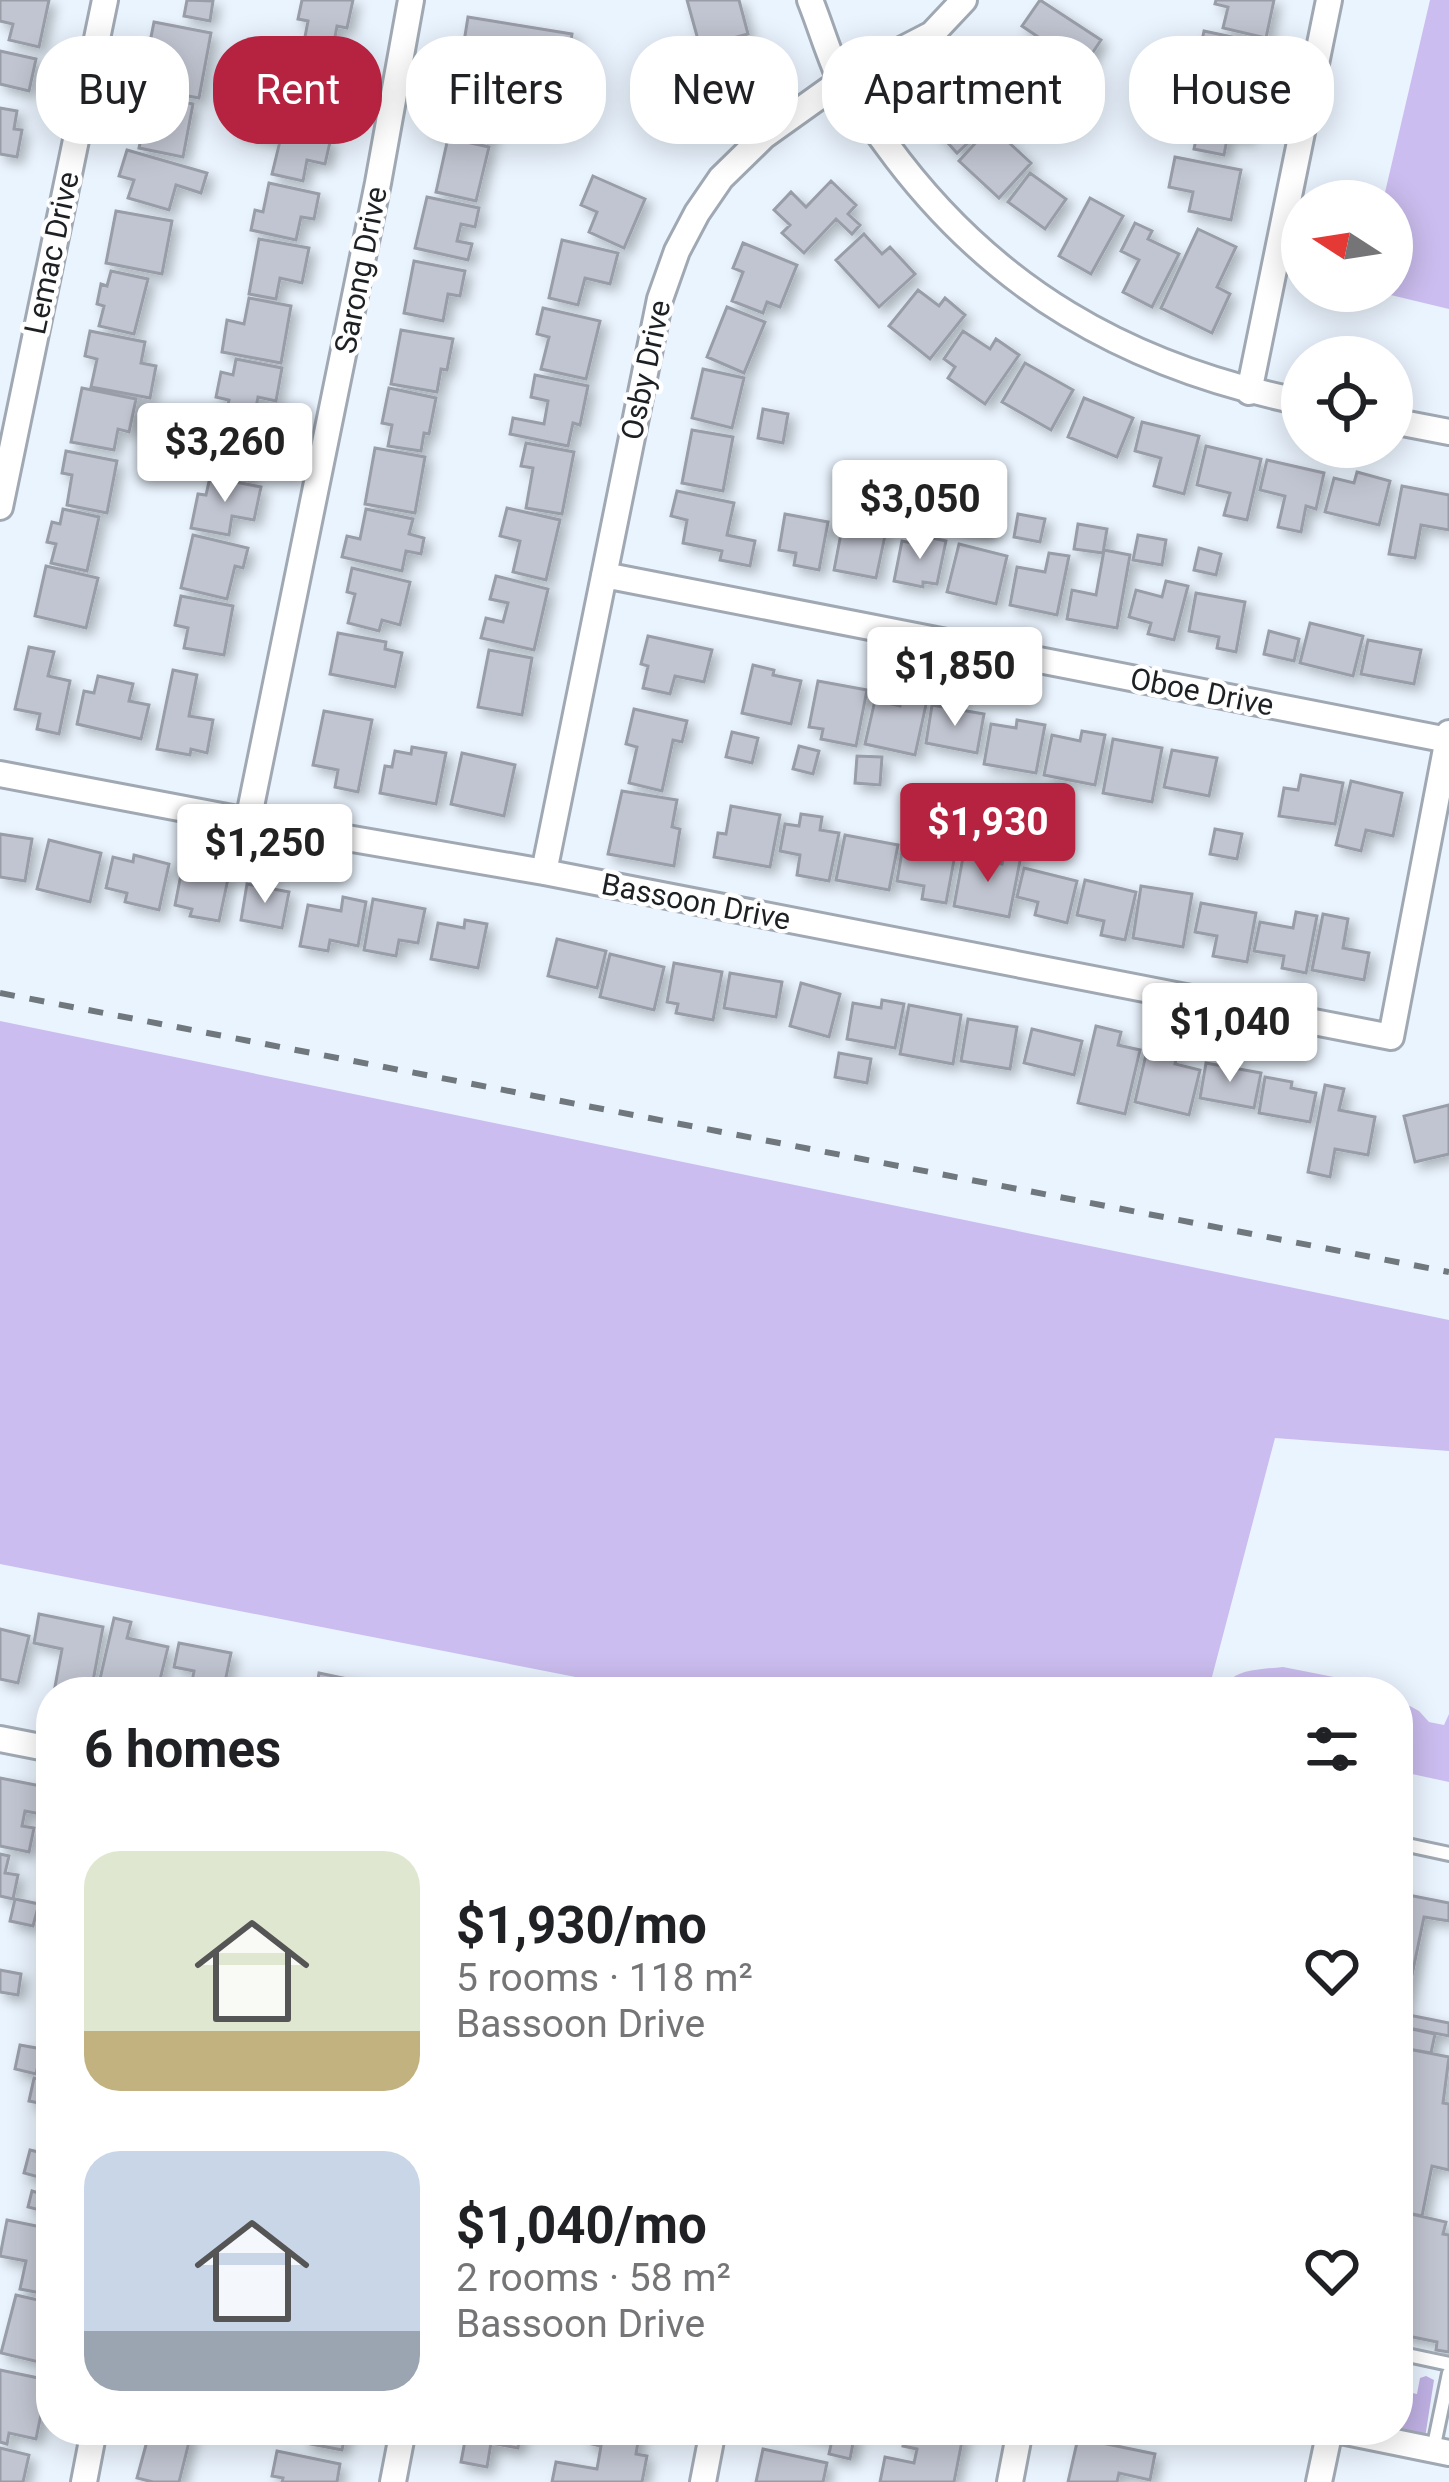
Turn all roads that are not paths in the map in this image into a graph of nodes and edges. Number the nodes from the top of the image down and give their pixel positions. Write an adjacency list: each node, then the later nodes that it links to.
1 (105, 0): 14 (street, Lemac Drive)
2 (411, 0): 18 (street, Sarong Drive)
3 (810, 0): 6 (street)
4 (964, 0): 7 (street, Osby Drive)
5 (1329, 0): 10 (street)
6 (824, 36)
7 (928, 36)
8 (822, 95): 15 (street, Osby Drive)
9 (886, 144): 10 (street)
10 (1249, 392): 11 (street)
11 (1281, 398)
12 (1413, 425): 13 (street)
13 (1449, 432)
14 (0, 507)
15 (604, 575): 16 (street, Oboe Drive); 19 (street, Osby Drive)
16 (1448, 736): 19 (street, Bassoon Drive)
17 (0, 774): 18 (street, Bassoon Drive)
18 (248, 821): 19 (street, Bassoon Drive)
19 (544, 872)
20 (0, 1739): 21 (street)
21 (36, 1746)
22 (1413, 1846): 23 (lane)
23 (1449, 1854)
24 (1413, 2358): 25 (lane)
25 (1449, 2368): 32 (lane)
26 (91, 2445): 33 (street)
27 (400, 2445): 34 (street)
28 (710, 2445): 35 (street)
29 (1017, 2445): 36 (street)
30 (1329, 2445): 37 (street)
31 (1410, 2445): 32 (street)
32 (1441, 2451)
33 (84, 2482)
34 (393, 2482)
35 (703, 2482)
36 (1010, 2482)
37 (1319, 2482)

